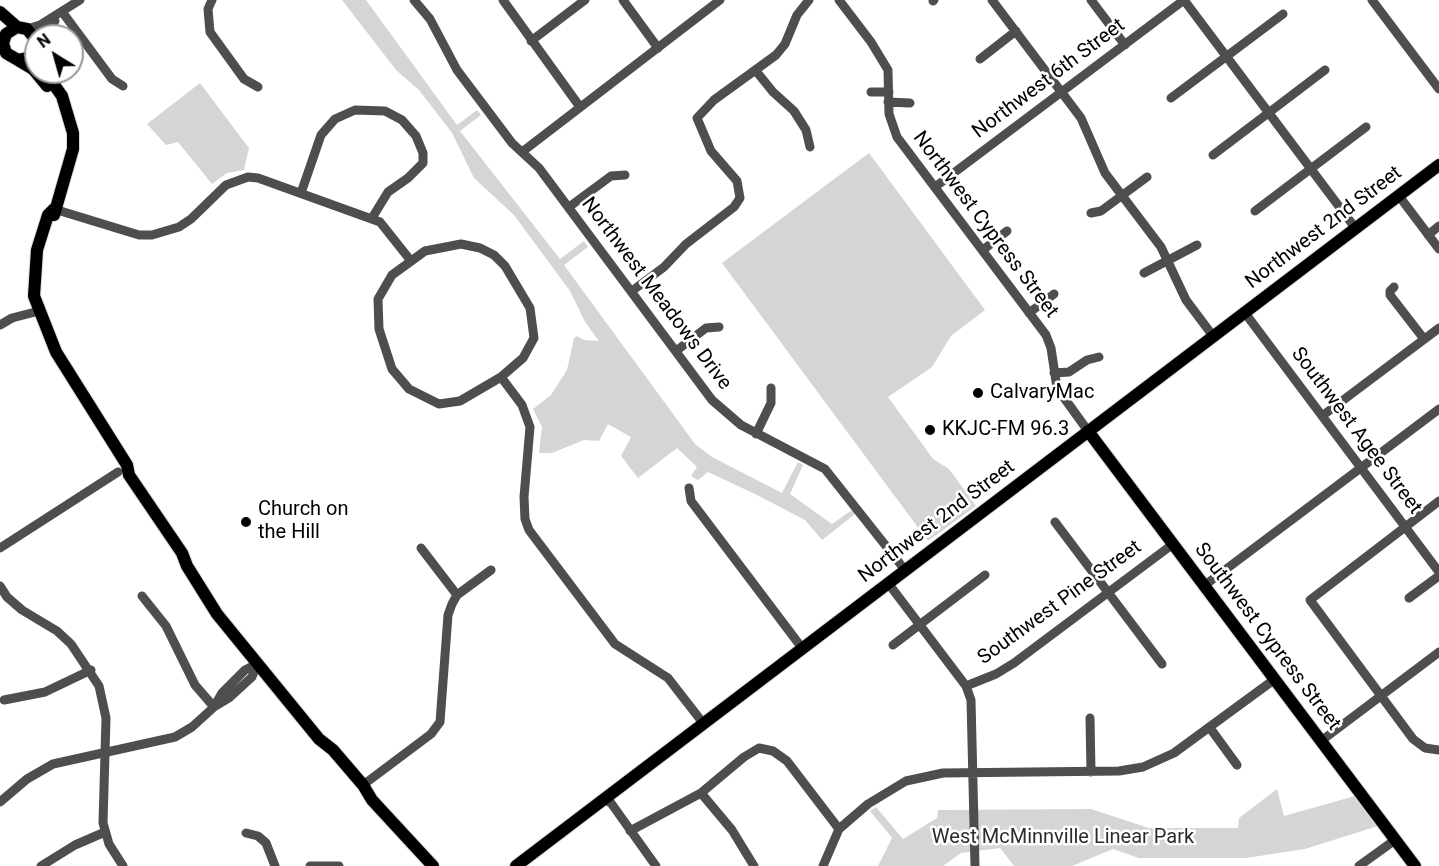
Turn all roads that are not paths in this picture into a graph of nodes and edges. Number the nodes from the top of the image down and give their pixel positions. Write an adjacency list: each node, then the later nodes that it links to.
1 (80, 0): 15 (street)
2 (212, 0): 33 (street)
3 (414, 0): 45 (street, Northwest Meadows Drive)
4 (503, 0): 22 (street)
5 (585, 0): 22 (street)
6 (623, 0): 24 (street)
7 (720, 0): 24 (street)
8 (809, 0): 30 (street)
9 (839, 0): 36 (street, Northwest Cypress Street)
10 (992, 0): 20 (street)
11 (1091, 0): 23 (street)
12 (1184, 0): 23 (street, Northwest 6th Street); 25 (street)
13 (1372, 0): 34 (street)
14 (0, 12): 19 (main road)
15 (63, 13): 18 (street); 19 (street); 32 (street)
16 (1283, 14): 25 (street)
17 (0, 23): 21 (main road)
18 (52, 24)
19 (22, 28): 21 (main road)
20 (1016, 32): 27 (street); 37 (street)
21 (4, 38): 28 (main road)
22 (531, 41): 41 (street)
23 (1125, 45): 37 (street, Northwest 6th Street)
24 (658, 48): 41 (street)
25 (1227, 57): 38 (street); 42 (street)
26 (24, 59): 28 (main road)
27 (980, 59)
28 (18, 60): 49 (main road)
29 (1325, 70): 42 (street)
30 (756, 71): 44 (street); 72 (street)
31 (54, 84): 49 (main road)
32 (123, 86)
33 (258, 87)
34 (1439, 89)
35 (871, 92): 36 (street)
36 (889, 92): 39 (street, Northwest Cypress Street)
37 (1061, 92): 52 (street, Northwest 6th Street); 54 (street)
38 (1171, 98)
39 (888, 102): 40 (street, Northwest Cypress Street); 52 (street, Northwest Cypress Street)
40 (910, 103)
41 (580, 107): 45 (street)
42 (1269, 113): 46 (street); 48 (street)
43 (1366, 127): 48 (street)
44 (810, 147)
45 (522, 152): 56 (street, Northwest Meadows Drive)
46 (1213, 155)
47 (1439, 165): 55 (main road, Northwest 2nd Street)
48 (1311, 169): 58 (street); 62 (street)
49 (68, 170): 57 (main road)
50 (625, 175): 56 (street)
51 (1147, 177): 54 (street)
52 (935, 187): 67 (street, Northwest Cypress Street)
53 (301, 193): 57 (street); 60 (street); 60 (street)
54 (1122, 196): 59 (street); 68 (street)
55 (1399, 196): 62 (main road, Northwest 2nd Street); 64 (street)
56 (569, 207): 72 (street, Northwest Meadows Drive)
57 (54, 209): 74 (main road)
58 (1255, 211)
59 (1091, 213)
60 (372, 218): 69 (street)
61 (1439, 226): 64 (street)
62 (1356, 229): 76 (main road, Northwest 2nd Street)
63 (1007, 231): 67 (street)
64 (1428, 235): 66 (street)
65 (1197, 245): 68 (street)
66 (1439, 249)
67 (983, 250): 75 (street, Northwest Cypress Street)
68 (1168, 260): 70 (street); 80 (street)
69 (411, 261): 85 (street); 85 (street)
70 (1144, 273)
71 (1394, 287): 81 (street)
72 (632, 291): 82 (street, Northwest Meadows Drive)
73 (1054, 294): 75 (street)
74 (39, 310): 77 (street); 91 (main road)
75 (1029, 313): 84 (street, Northwest Cypress Street)
76 (1245, 313): 80 (main road, Northwest 2nd Street); 88 (street, Southwest Agee Street)
77 (0, 325)
78 (718, 327): 82 (street)
79 (1439, 328): 81 (street)
80 (1213, 336): 89 (main road, Northwest 2nd Street)
81 (1424, 339): 88 (street)
82 (676, 351): 90 (street, Northwest Meadows Drive)
83 (1099, 357): 84 (street)
84 (1053, 373): 89 (street, Northwest Cypress Street)
85 (501, 378): 125 (street)
86 (771, 388): 90 (street)
87 (1439, 409): 92 (street)
88 (1322, 416): 92 (street, Southwest Agee Street)
89 (1088, 431): 97 (main road, Southwest Cypress Street); 101 (main road, Northwest 2nd Street)
90 (756, 434): 101 (street, Northwest Meadows Drive)
91 (123, 468): 99 (street); 116 (main road)
92 (1361, 468): 96 (street, Southwest Agee Street); 105 (street)
93 (689, 488): 114 (street)
94 (1439, 501): 96 (street)
95 (1054, 522): 107 (street)
96 (1405, 526): 103 (street, Southwest Agee Street); 121 (street)
97 (1173, 544): 105 (main road, Southwest Cypress Street); 107 (street, Southwest Pine Street)
98 (421, 548): 108 (street)
99 (0, 549)
100 (491, 570): 108 (street)
101 (905, 570): 104 (main road, Northwest 2nd Street)
102 (985, 574): 112 (street)
103 (1439, 574): 110 (street, Southwest Agee Street)
104 (888, 583): 112 (street); 114 (main road, Northwest 2nd Street)
105 (1205, 585): 119 (main road, Southwest Cypress Street)
106 (0, 586): 111 (street)
107 (1108, 592): 117 (street); 120 (street, Southwest Pine Street)
108 (457, 595): 133 (street)
109 (142, 596): 123 (street)
110 (1409, 598)
111 (4, 600): 118 (street)
112 (920, 624): 113 (street); 120 (street)
113 (893, 645)
114 (802, 648): 125 (main road, Northwest 2nd Street)
115 (1439, 652): 121 (street)
116 (257, 664): 123 (street); 133 (main road)
117 (1162, 664)
118 (91, 670): 122 (street); 129 (street)
119 (1275, 679): 126 (street); 127 (main road, Southwest Cypress Street)
120 (966, 686): 131 (street)
121 (1381, 696): 127 (street); 128 (street)
122 (4, 700)
123 (214, 707): 129 (street)
124 (1090, 718): 132 (street)
125 (703, 723): 135 (main road, Northwest 2nd Street)
126 (1210, 728): 130 (street); 132 (street)
127 (1321, 741): 141 (main road, Southwest Cypress Street)
128 (1439, 750)
129 (106, 752): 136 (street); 139 (street)
130 (1237, 765)
131 (974, 772): 132 (street); 137 (street); 152 (street)
132 (1091, 772)
133 (363, 785): 142 (main road)
134 (701, 793): 137 (street); 138 (street); 150 (street)
135 (604, 799): 138 (street); 148 (main road, Northwest 2nd Street)
136 (0, 802)
137 (839, 830): 151 (street)
138 (630, 831): 149 (street)
139 (105, 832): 143 (street); 144 (street)
140 (246, 833): 145 (street)
141 (1395, 840): 153 (street); 154 (main road, Southwest Cypress Street)
142 (431, 863)
143 (41, 866)
144 (123, 866)
145 (275, 866)
146 (310, 866): 147 (street)
147 (339, 866)
148 (516, 866)
149 (656, 866)
150 (754, 866)
151 (823, 866)
152 (975, 866)
153 (1359, 866)
154 (1415, 866)

